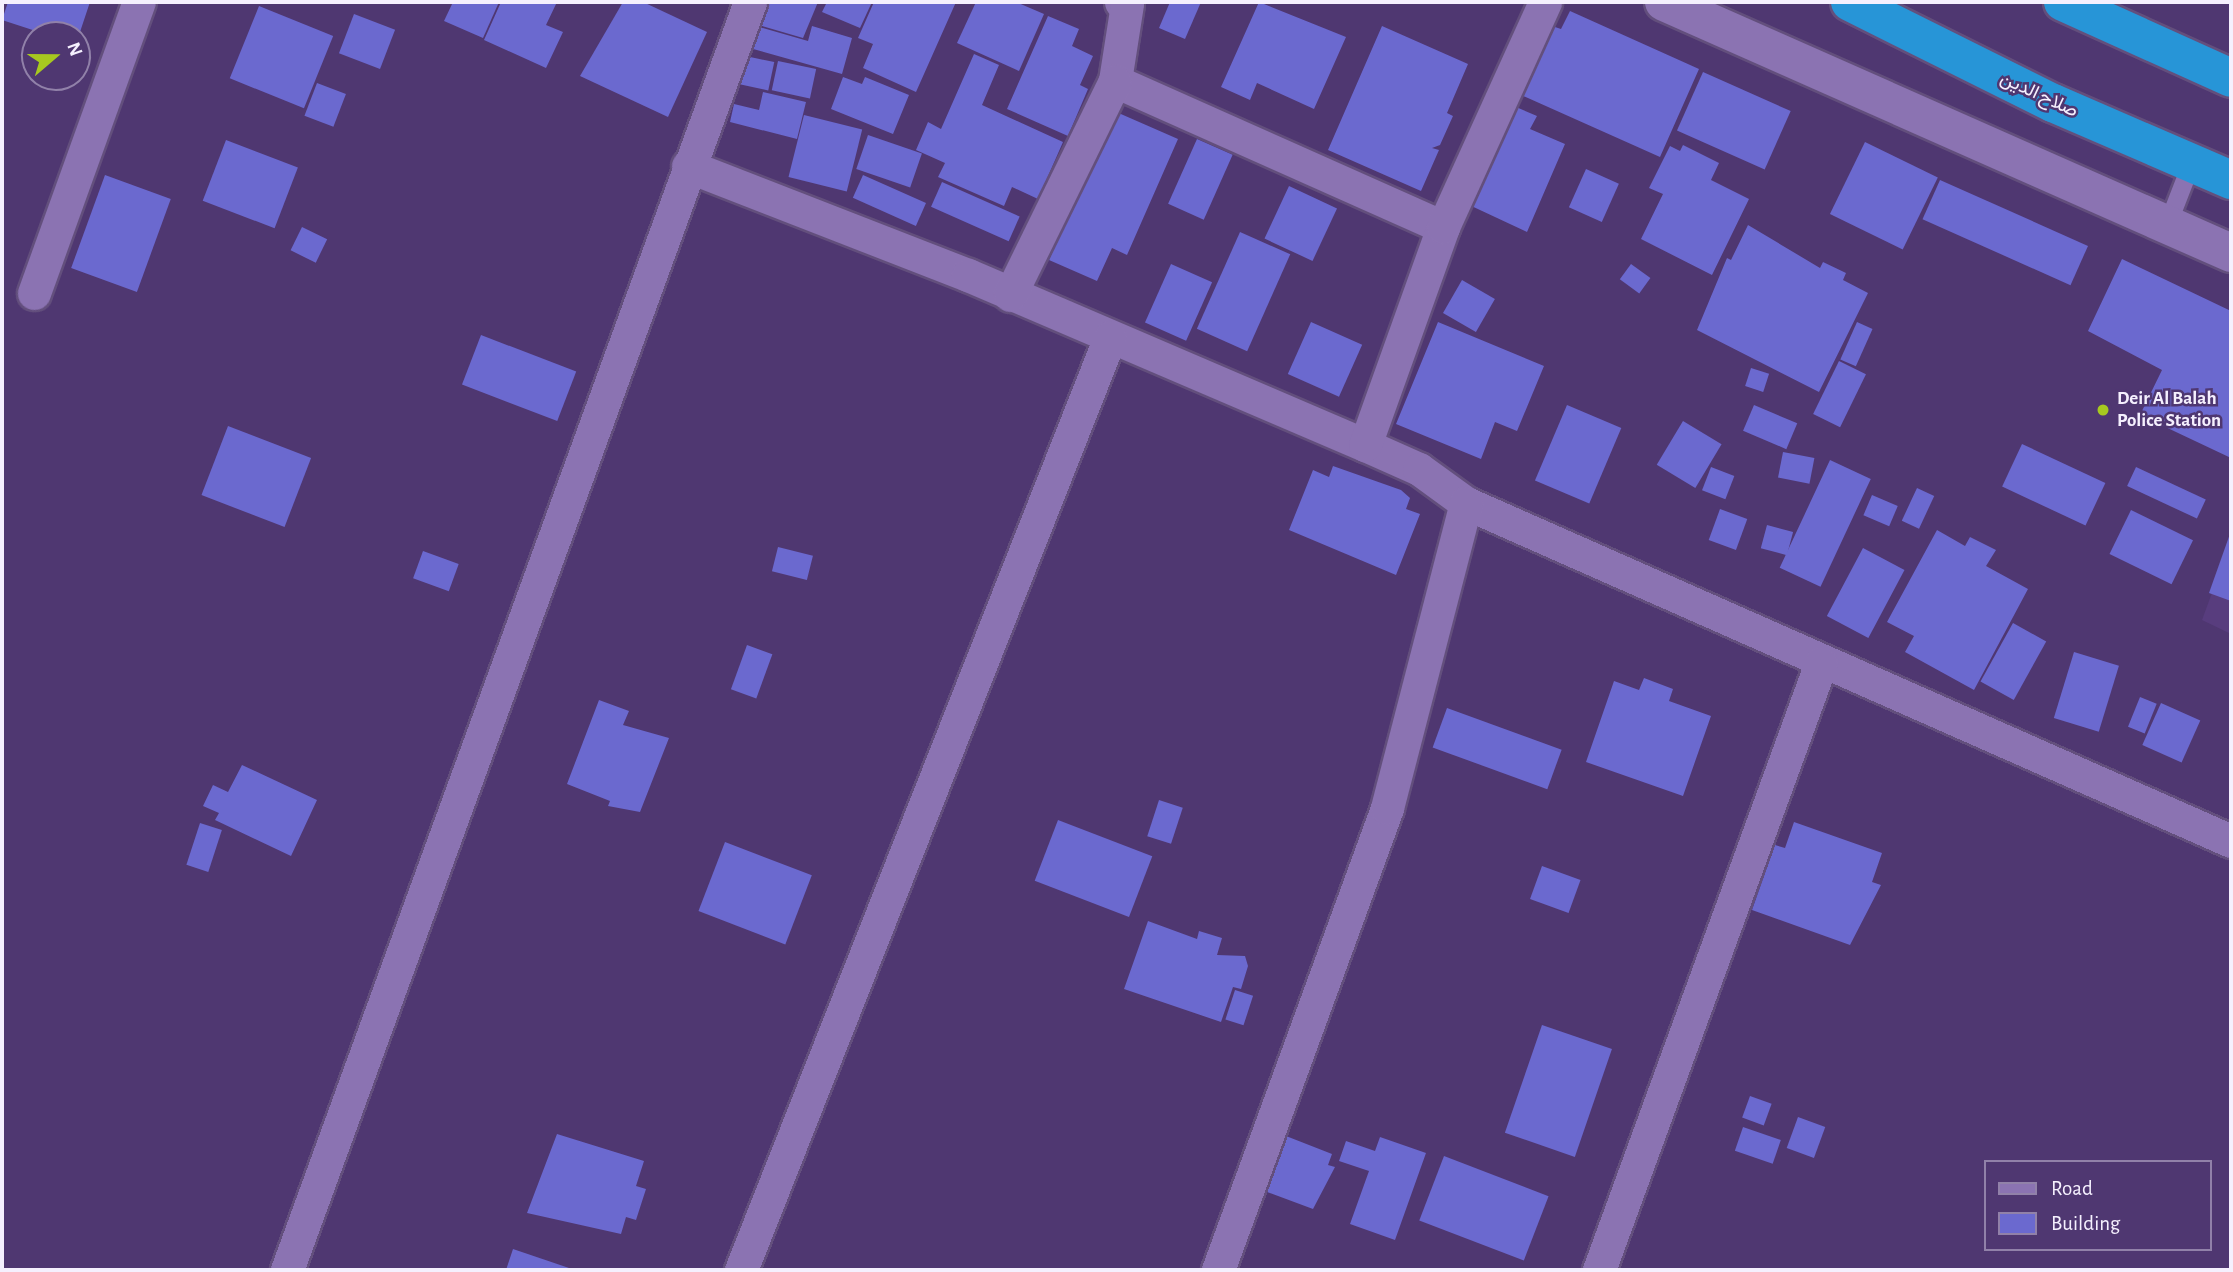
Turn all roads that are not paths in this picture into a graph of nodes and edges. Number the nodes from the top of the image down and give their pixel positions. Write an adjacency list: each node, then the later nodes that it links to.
1 (139, 2): 16 (street)
2 (750, 2): 11 (street)
3 (1125, 2): 9 (street)
4 (1545, 2): 14 (street)
5 (1664, 2): 13 (main road)
6 (1850, 2): 10 (highway, صلاح الدين)
7 (2063, 2): 8 (highway)
8 (2231, 78)
9 (1115, 81): 14 (street); 17 (street)
10 (2192, 162): 12 (highway, صلاح الدين); 13 (lane)
11 (688, 166): 17 (street); 23 (street)
12 (2231, 180)
13 (2168, 224): 15 (main road)
14 (1443, 227): 19 (street)
15 (2231, 253)
16 (34, 293)
17 (1010, 295): 18 (street)
18 (1110, 337): 19 (street); 24 (street)
19 (1365, 445): 20 (street)
20 (1466, 503): 21 (street); 25 (street)
21 (1821, 663): 22 (street); 26 (street)
22 (2231, 841)
23 (287, 1270)
24 (741, 1270)
25 (1218, 1270)
26 (1599, 1270)

